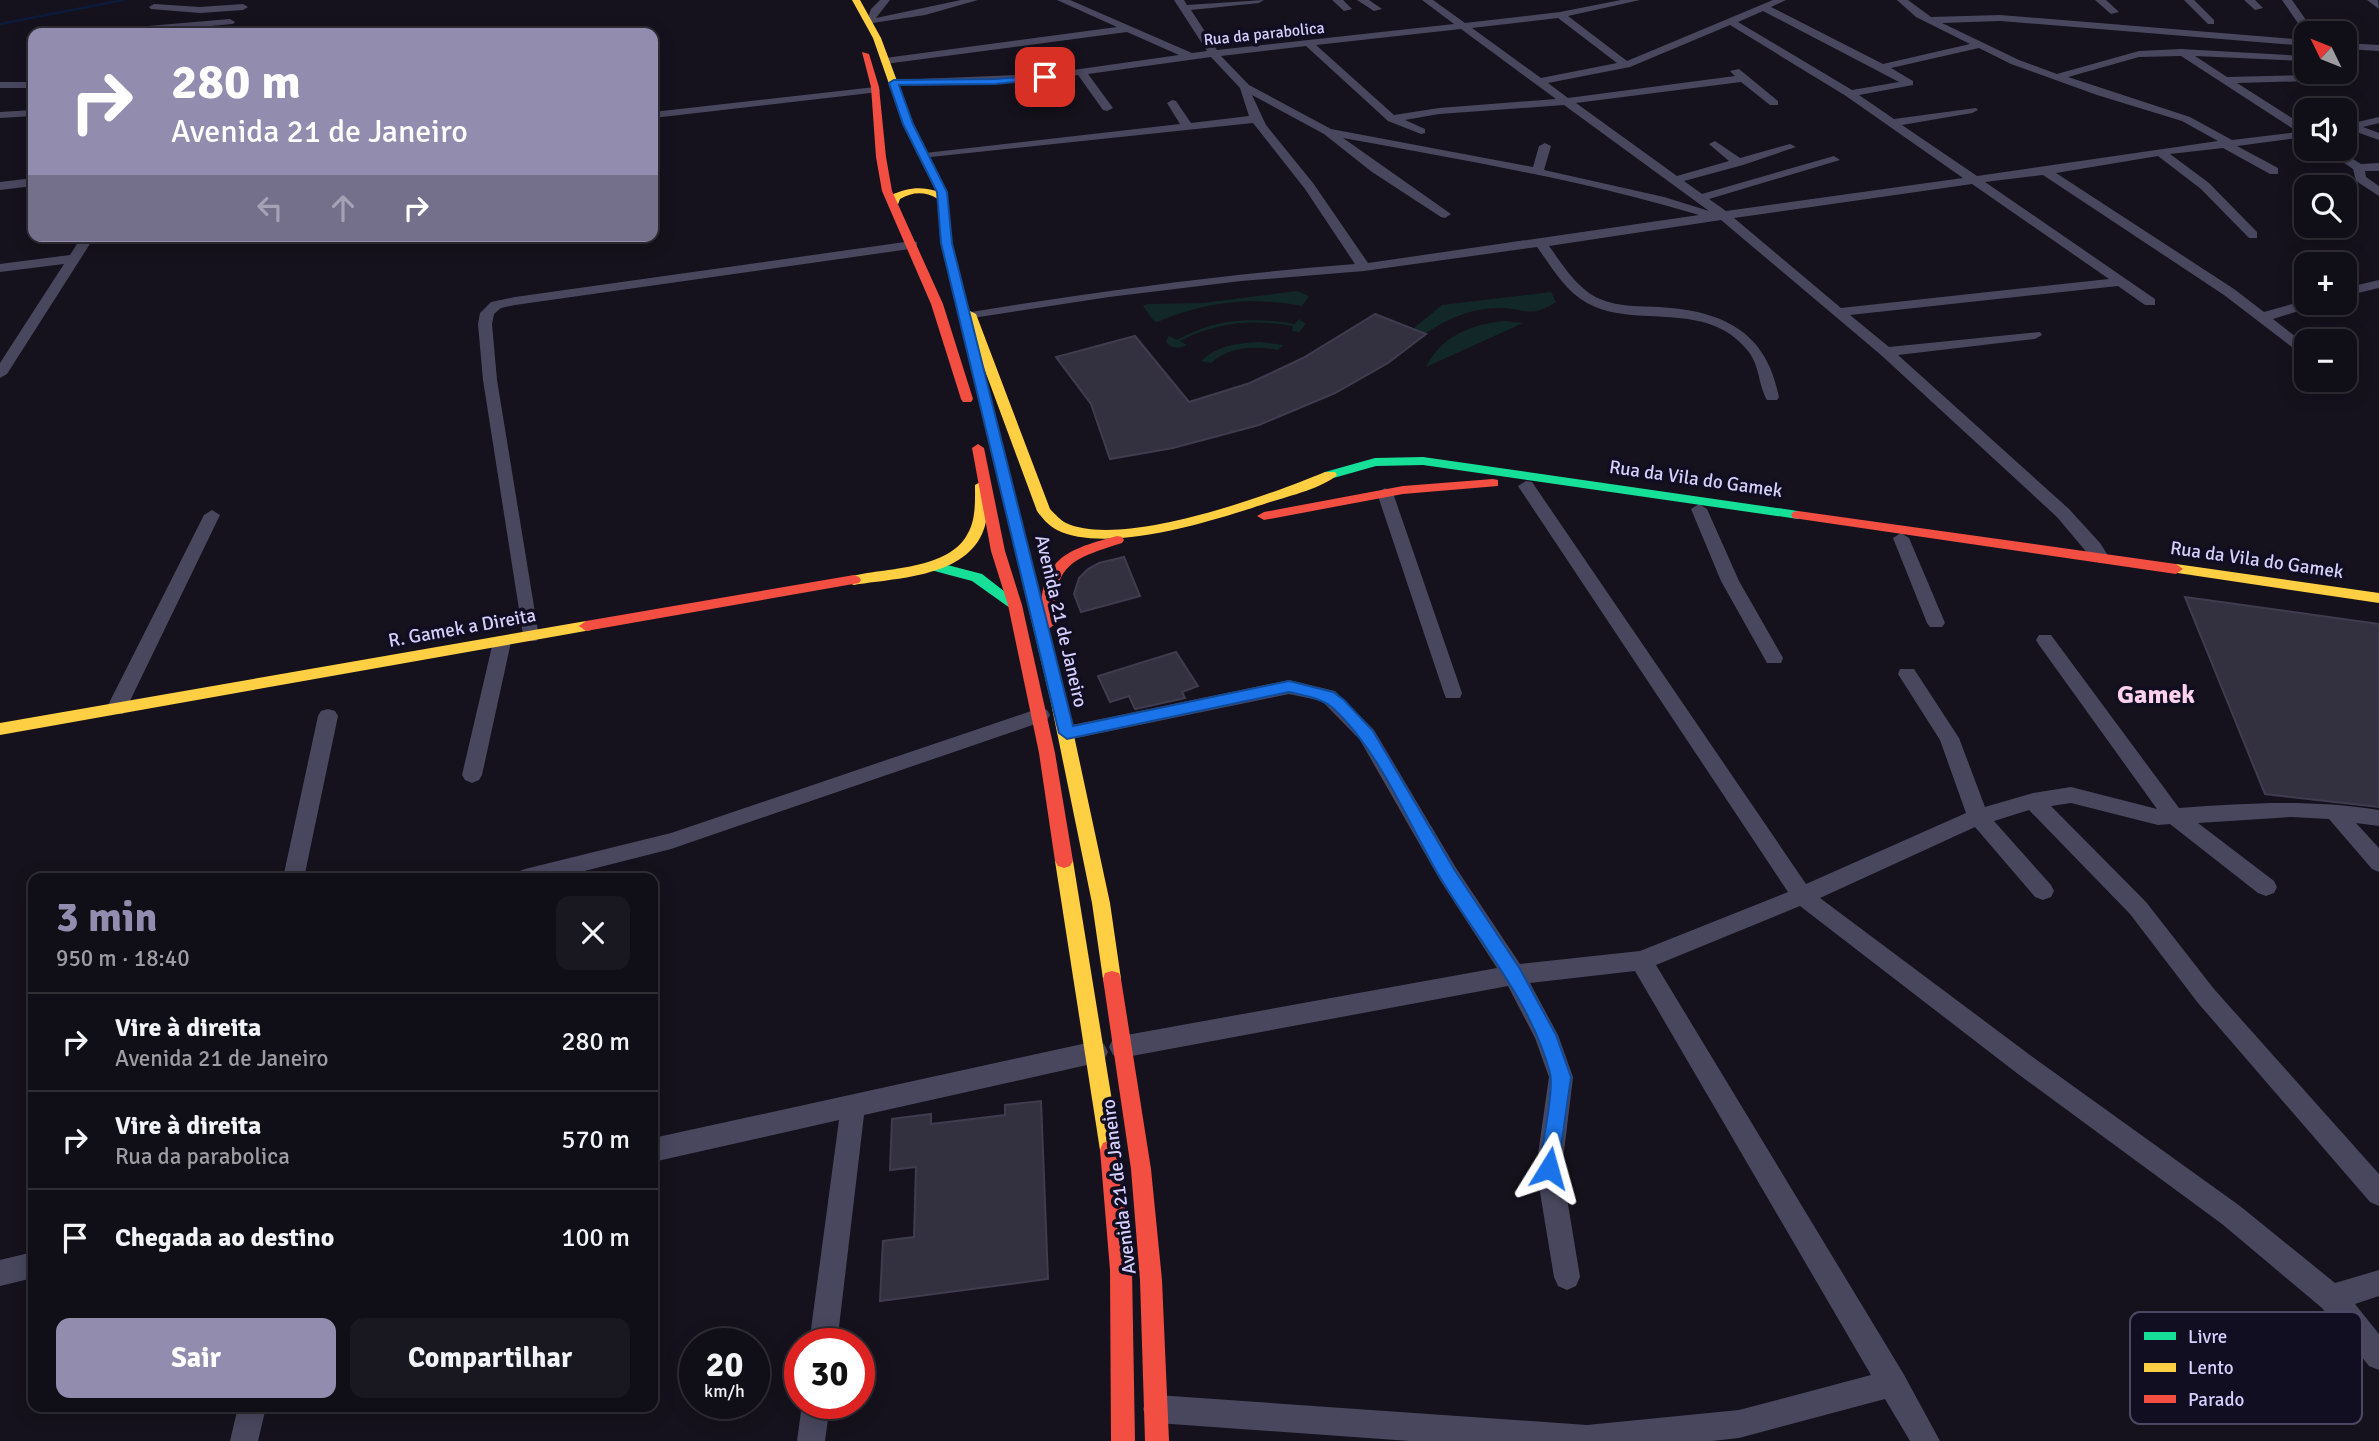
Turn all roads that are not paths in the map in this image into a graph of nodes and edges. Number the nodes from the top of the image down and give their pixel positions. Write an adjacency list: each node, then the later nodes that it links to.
1 (840, 0): 63 (main road, Avenida 21 de Janeiro)
2 (856, 0): 33 (main road, Avenida 21 de Janeiro)
3 (885, 0): 33 (street)
4 (973, 0): 33 (street)
5 (1062, 0): 38 (street)
6 (1259, 0): 20 (street)
7 (1337, 0): 25 (street)
8 (1362, 0): 26 (street)
9 (1427, 0): 37 (street)
10 (1635, 0): 18 (street, Rua da parabolica)
11 (1781, 0): 23 (street)
12 (1902, 0): 29 (street)
13 (2100, 0): 27 (street)
14 (2189, 0): 34 (street)
15 (2249, 0): 24 (street)
16 (2287, 0): 31 (street)
17 (2372, 0): 21 (street)
18 (1609, 2): 28 (street, Rua da parabolica)
19 (245, 4): 22 (street); 32 (street)
20 (1182, 4): 46 (street)
21 (2379, 6)
22 (154, 7)
23 (1765, 8): 30 (street); 51 (street)
24 (2258, 8)
25 (1347, 9)
26 (1377, 9)
27 (2114, 12)
28 (1560, 15): 37 (street, Rua da parabolica); 50 (street)
29 (1928, 20): 39 (street); 42 (street)
30 (1730, 21): 50 (street); 64 (street)
31 (2302, 21)
32 (230, 22): 35 (street); 36 (street)
33 (869, 22): 49 (main road, Avenida 21 de Janeiro)
34 (2211, 23)
35 (160, 28)
36 (226, 28)
37 (1464, 28): 41 (street, Rua da parabolica); 58 (street)
38 (1128, 29): 47 (street); 49 (street)
39 (2150, 31): 40 (street); 45 (street)
40 (2294, 42)
41 (1310, 45): 46 (street, Rua da parabolica); 74 (street)
42 (1979, 46): 51 (street); 54 (street)
43 (2357, 47): 44 (street)
44 (2379, 48)
45 (2182, 52): 48 (street); 54 (street); 57 (street)
46 (1215, 55): 47 (street, Rua da parabolica); 62 (street)
47 (1192, 56): 53 (street, Rua da parabolica)
48 (2294, 58)
49 (885, 61): 59 (main road, Avenida 21 de Janeiro)
50 (1626, 65): 58 (street)
51 (1882, 67): 64 (street)
52 (1732, 68): 55 (street)
53 (1081, 72): 59 (street, Rua da parabolica); 68 (street)
54 (2056, 77): 86 (street)
55 (1744, 78): 65 (street); 67 (street)
56 (2294, 78): 57 (street)
57 (2226, 80): 77 (street)
58 (1541, 81): 65 (street)
59 (894, 83): 90 (main road, Avenida 21 de Janeiro)
60 (0, 85): 61 (street)
61 (28, 85)
62 (1245, 87): 73 (street); 82 (street)
63 (875, 90): 71 (street); 99 (main road, Avenida 21 de Janeiro)
64 (1850, 94): 76 (street)
65 (1565, 101): 74 (street); 100 (street)
66 (1171, 103): 79 (street)
67 (1774, 103)
68 (1107, 108)
69 (1972, 110): 76 (street)
70 (28, 113): 72 (street)
71 (658, 114)
72 (0, 115)
73 (1256, 119): 79 (street); 115 (street)
74 (1392, 119): 81 (street)
75 (2379, 120): 78 (street)
76 (1894, 123): 101 (street)
77 (2294, 125)
78 (2357, 125)
79 (1188, 127): 90 (street)
80 (2357, 130): 84 (street)
81 (1421, 131)
82 (1328, 132): 96 (street); 108 (street)
83 (2294, 135): 86 (street)
84 (2379, 137)
85 (1715, 144): 93 (street)
86 (2229, 144): 89 (street); 97 (street)
87 (1545, 146): 96 (street)
88 (1790, 147): 93 (street)
89 (2160, 152): 98 (street); 110 (street)
90 (927, 159): 99 (main road); 105 (main road, Avenida 21 de Janeiro)
91 (1834, 160): 106 (street)
92 (2348, 161): 95 (street)
93 (1739, 163): 100 (street)
94 (2379, 167): 95 (street)
95 (2359, 168): 104 (street)
96 (1536, 171): 109 (street)
97 (2274, 171)
98 (2045, 172): 101 (street); 125 (street)
99 (883, 176): 107 (main road, Avenida 21 de Janeiro)
100 (1675, 180): 106 (street)
101 (1977, 180): 109 (street); 117 (street)
102 (28, 183): 103 (street)
103 (0, 186)
104 (2379, 192)
105 (943, 198): 107 (main road); 119 (main road, Avenida 21 de Janeiro)
106 (1700, 198): 109 (street)
107 (893, 205): 113 (main road, Avenida 21 de Janeiro)
108 (1445, 214)
109 (1717, 215): 112 (street); 123 (street)
110 (2253, 235)
111 (85, 242): 114 (street)
112 (1540, 243): 115 (street); 130 (street)
113 (912, 245): 132 (main road, Avenida 21 de Janeiro); 144 (street)
114 (73, 259): 116 (street); 129 (street)
115 (1364, 267): 124 (street)
116 (0, 268)
117 (2121, 282): 121 (street); 123 (street)
118 (2378, 285): 120 (street)
119 (958, 288): 124 (main road, Rua da Vila do Gamek); 148 (main road, Avenida 21 de Janeiro)
120 (2357, 289)
121 (2150, 302)
122 (2294, 308): 125 (street)
123 (1838, 312): 128 (street)
124 (971, 316): 131 (main road, Rua da Vila do Gamek)
125 (2264, 317): 127 (street)
126 (2035, 335): 128 (street)
127 (2294, 341)
128 (1886, 352): 138 (street)
129 (3, 366)
130 (1772, 397)
131 (1387, 461): 134 (main road); 138 (main road, Rua da Vila do Gamek)
132 (982, 465): 139 (main road); 141 (main road, Avenida 21 de Janeiro)
133 (1526, 485): 134 (main road, Rua da Vila do Gamek); 135 (main road, Rua da Vila do Gamek); 167 (street)
134 (1394, 491): 148 (main road, Rua da Vila do Gamek); 150 (street)
135 (1699, 509): 137 (main road, Rua da Vila do Gamek); 147 (street)
136 (212, 515): 151 (street)
137 (1901, 538): 142 (main road, Rua da Vila do Gamek); 143 (street)
138 (2100, 557): 140 (main road, Rua da Vila do Gamek)
139 (932, 566): 141 (main road); 144 (main road, R. Gamek a Direita)
140 (2379, 598)
141 (1015, 605): 152 (main road, Avenida 21 de Janeiro)
142 (2379, 607)
143 (1936, 623)
144 (530, 636): 146 (main road, R. Gamek a Direita)
145 (2045, 640): 159 (street)
146 (502, 642): 151 (main road, R. Gamek a Direita); 156 (street)
147 (1774, 658)
148 (1051, 666): 155 (main road, Avenida 21 de Janeiro)
149 (1907, 674): 160 (street)
150 (1452, 693)
151 (116, 709): 154 (main road, R. Gamek a Direita)
152 (1040, 715): 164 (street); 171 (main road, Avenida 21 de Janeiro)
153 (328, 716): 163 (street)
154 (0, 729)
155 (1067, 733): 169 (street); 170 (main road, Avenida 21 de Janeiro)
156 (472, 775)
157 (2033, 801): 159 (street); 160 (street); 174 (street)
158 (2334, 811): 159 (street); 161 (street); 162 (street)
159 (2175, 816): 165 (street)
160 (1978, 817): 166 (street); 167 (street)
161 (2379, 818)
162 (2379, 863)
163 (294, 873)
164 (546, 873)
165 (2266, 887)
166 (2043, 891)
167 (1802, 896): 168 (street); 179 (street)
168 (1641, 961): 169 (street); 184 (street)
169 (1514, 975): 170 (street); 177 (street)
170 (1121, 1047): 185 (main road, Avenida 21 de Janeiro)
171 (1096, 1052): 172 (street); 190 (main road, Avenida 21 de Janeiro)
172 (853, 1106): 173 (street); 181 (street)
173 (658, 1149)
174 (2379, 1193)
175 (28, 1266): 176 (street)
176 (0, 1273)
177 (1567, 1277)
178 (2379, 1283): 179 (street)
179 (2332, 1298): 180 (street)
180 (2343, 1312)
181 (825, 1328)
182 (2362, 1335): 183 (street)
183 (2379, 1356)
184 (1893, 1383): 185 (street); 192 (street)
185 (1157, 1409): 191 (main road, Avenida 21 de Janeiro)
186 (251, 1412): 188 (street)
187 (814, 1419): 189 (street)
188 (244, 1441)
189 (811, 1441)
190 (1123, 1441)
191 (1157, 1441)
192 (1926, 1441)

